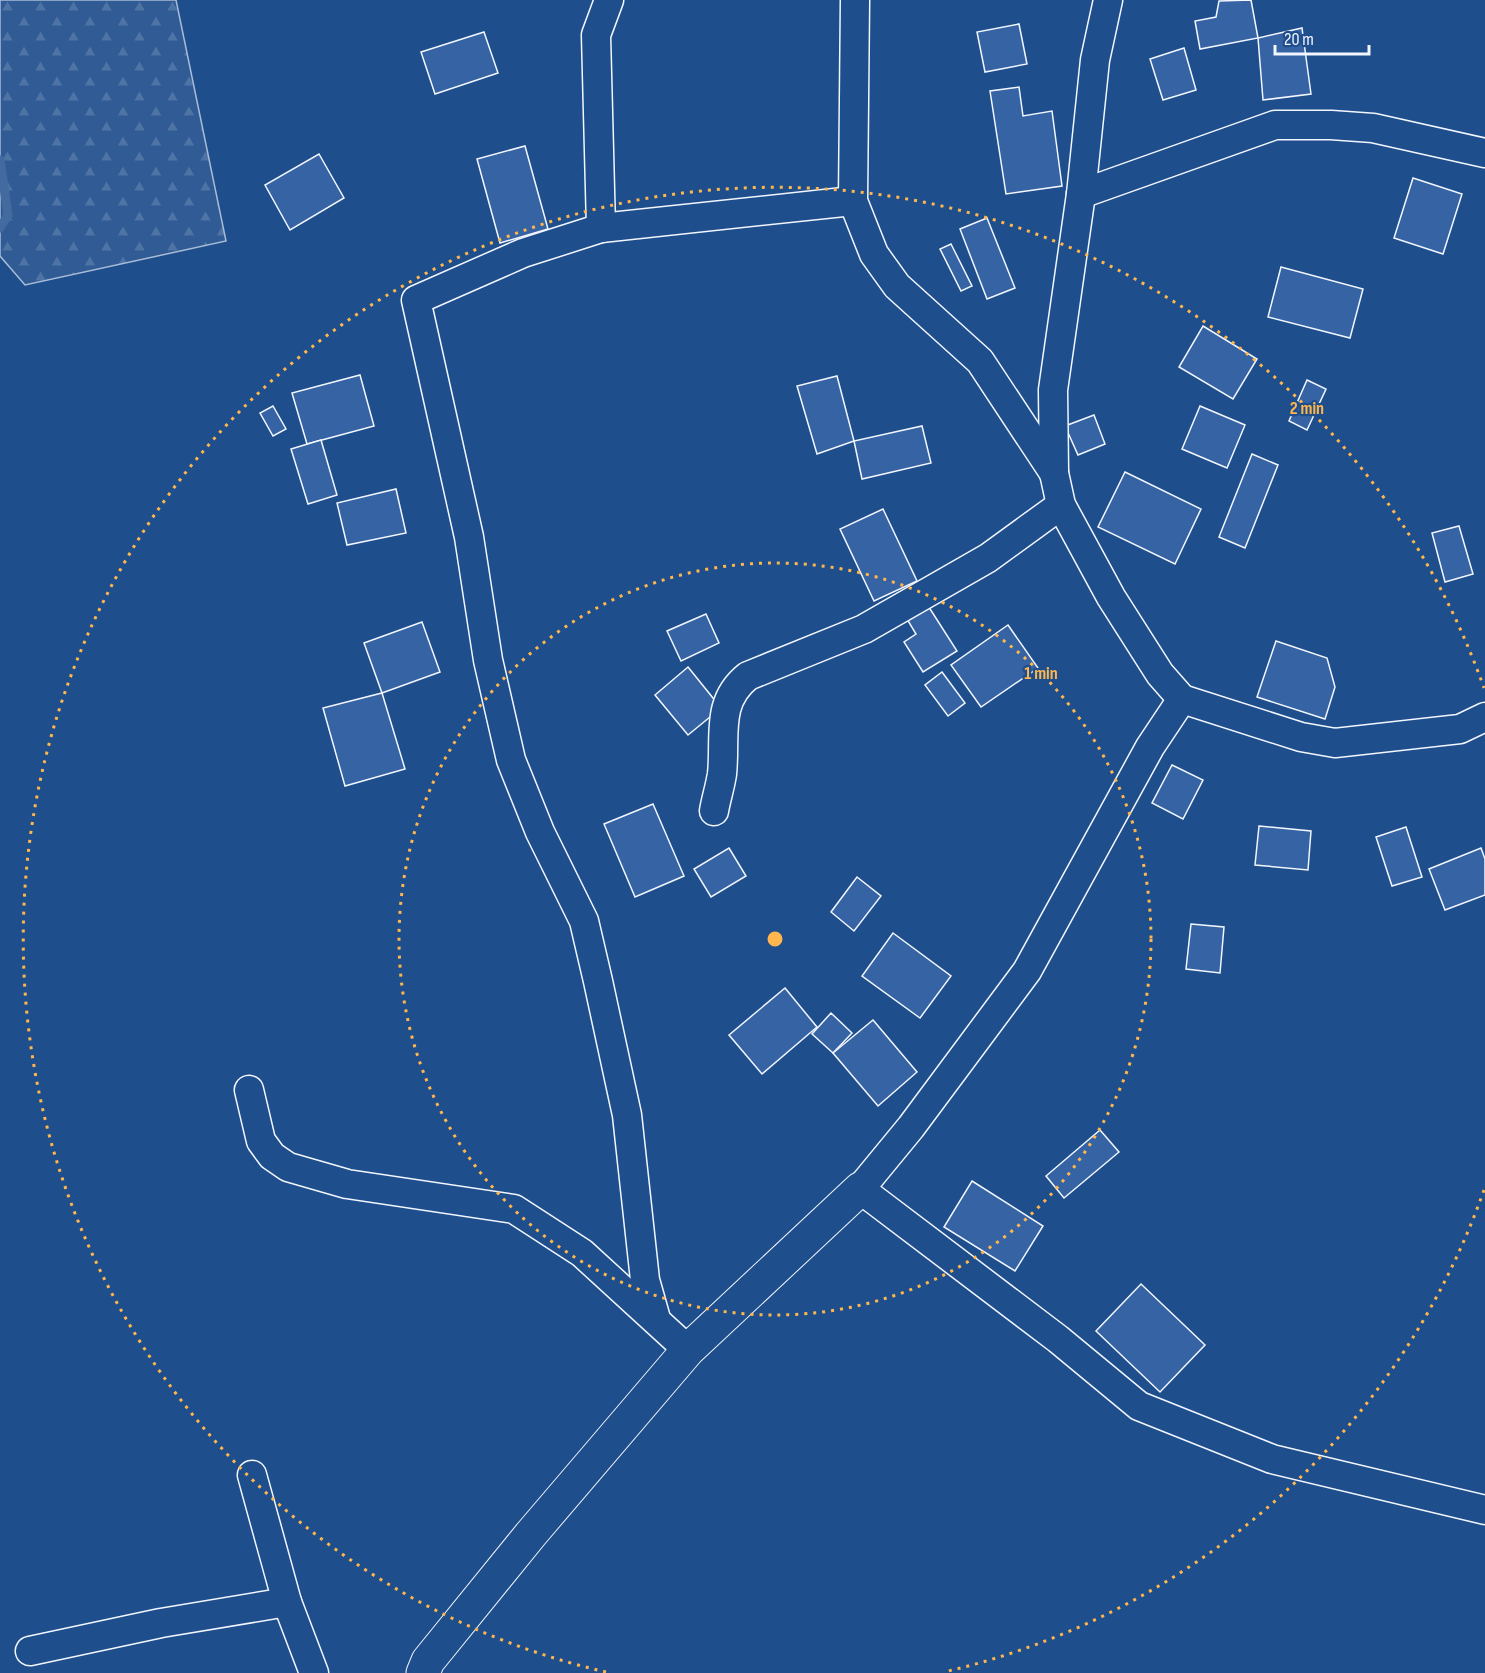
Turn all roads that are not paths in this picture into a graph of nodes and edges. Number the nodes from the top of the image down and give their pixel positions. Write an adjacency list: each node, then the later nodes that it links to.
1 (609, 0): 7 (street)
2 (855, 0): 6 (street)
3 (1108, 0): 5 (street)
4 (1485, 153): 5 (street)
5 (1081, 194): 8 (street)
6 (853, 201): 7 (street); 8 (street)
7 (601, 228): 15 (street)
8 (1054, 473): 9 (street)
9 (1061, 505): 10 (street); 12 (street)
10 (1182, 699): 11 (street); 14 (street)
11 (1483, 721)
12 (714, 811)
13 (249, 1090): 15 (street)
14 (860, 1189): 16 (street); 18 (street)
15 (656, 1319): 16 (street)
16 (688, 1350): 22 (street)
17 (252, 1475): 19 (street)
18 (1485, 1509)
19 (287, 1602): 20 (street); 21 (street)
20 (30, 1651)
21 (314, 1673)
22 (423, 1673)

